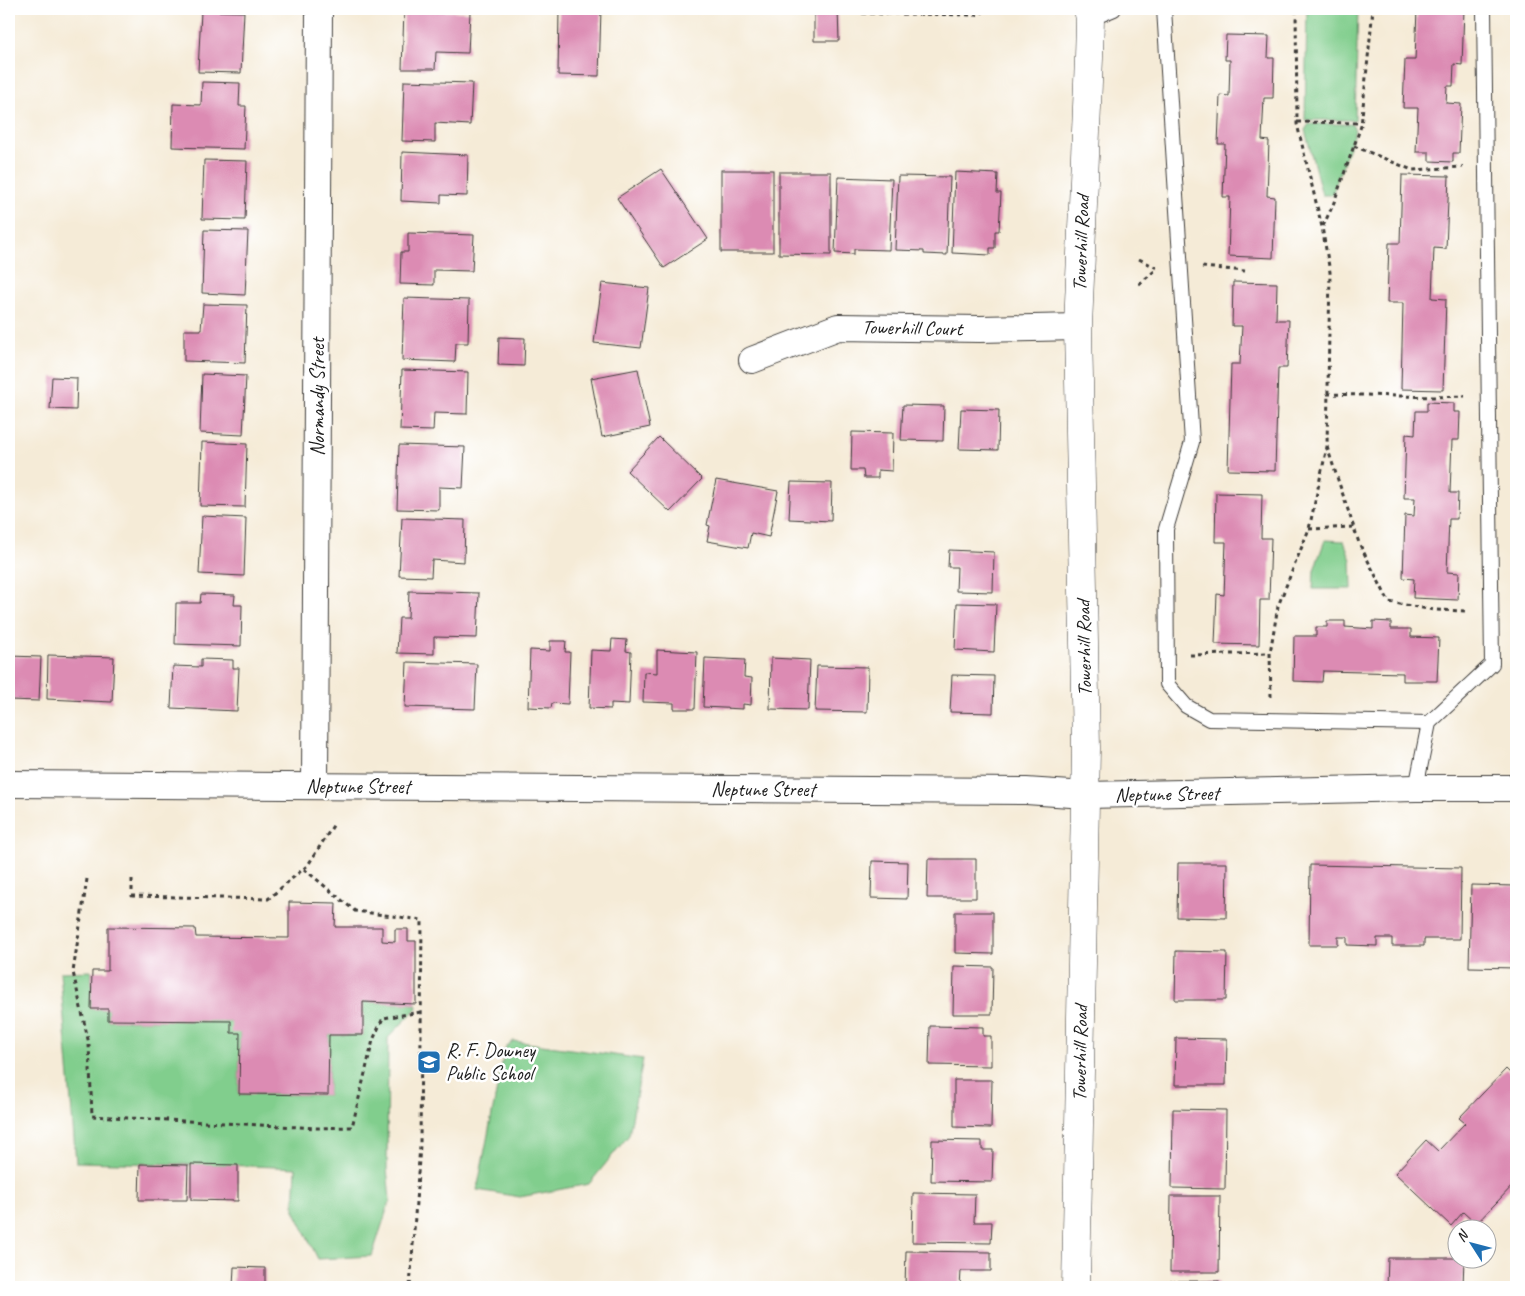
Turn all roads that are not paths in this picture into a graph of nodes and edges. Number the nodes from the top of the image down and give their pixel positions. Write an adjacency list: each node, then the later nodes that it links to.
1 (319, 9): 10 (street, Normandy Street)
2 (1114, 9): 5 (lane)
3 (1164, 9): 8 (lane)
4 (1484, 9): 8 (lane)
5 (1089, 14): 6 (street, Towerhill Road)
6 (1078, 327): 7 (street, Towerhill Court); 13 (street, Towerhill Road)
7 (752, 360)
8 (1429, 723): 11 (lane)
9 (9, 784): 10 (street, Neptune Street)
10 (315, 786): 13 (street, Neptune Street)
11 (1416, 788): 12 (street, Neptune Street); 13 (street, Neptune Street)
12 (1516, 788)
13 (1086, 795): 14 (street, Towerhill Road)
14 (1076, 1287)

